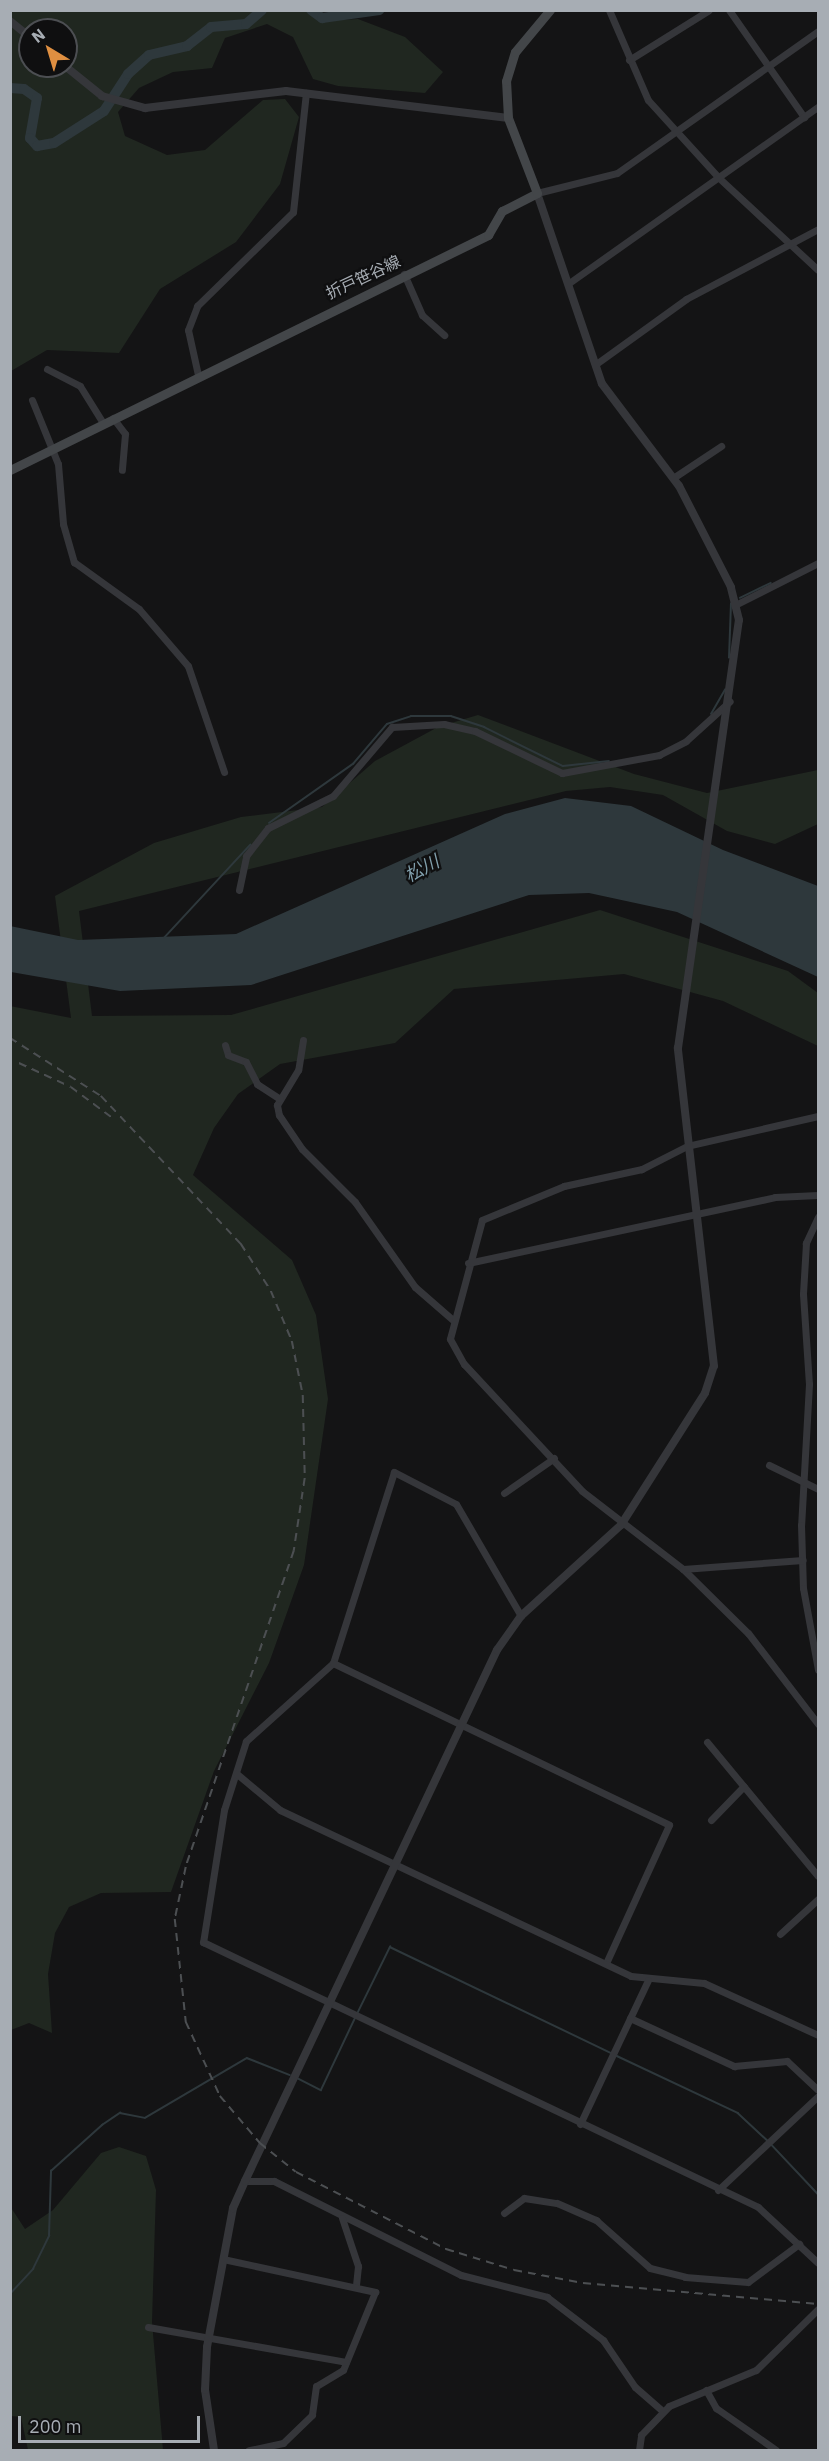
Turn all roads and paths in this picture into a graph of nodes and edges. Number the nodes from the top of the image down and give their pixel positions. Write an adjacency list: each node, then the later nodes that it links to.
1 (550, 10): 12 (main road)
2 (609, 10): 6 (street)
3 (709, 10): 6 (street)
4 (729, 10): 7 (street)
5 (819, 31): 7 (street)
6 (629, 60): 13 (street)
7 (768, 66): 11 (street); 13 (street)
8 (78, 77): 9 (street)
9 (306, 93): 12 (street); 24 (street)
10 (819, 107): 11 (street)
11 (804, 117): 14 (street)
12 (508, 118): 15 (main road)
13 (676, 130): 14 (street); 15 (street)
14 (719, 178): 17 (street); 20 (street)
15 (537, 193): 19 (main road, 折戸笹谷線); 20 (street)
16 (819, 229): 17 (street)
17 (788, 243): 18 (street); 22 (street)
18 (819, 270)
19 (404, 274): 21 (street); 24 (main road, 折戸笹谷線)
20 (569, 283): 22 (street)
21 (444, 334)
22 (596, 364): 32 (street)
23 (47, 369): 27 (street)
24 (198, 375): 26 (main road, 折戸笹谷線)
25 (32, 400): 29 (street)
26 (113, 418): 27 (main road, 折戸笹谷線); 31 (street)
27 (103, 423): 29 (main road, 折戸笹谷線)
28 (721, 446): 32 (street)
29 (51, 449): 30 (main road, 折戸笹谷線); 36 (street)
30 (10, 470)
31 (122, 470)
32 (674, 478): 34 (street)
33 (819, 563): 34 (street)
34 (736, 604): 35 (street)
35 (730, 701): 37 (street); 42 (street)
36 (224, 772)
37 (239, 890)
38 (303, 1040): 40 (street)
39 (225, 1045): 40 (street)
40 (280, 1099): 47 (street)
41 (819, 1116): 42 (street)
42 (685, 1146): 44 (street); 46 (street)
43 (819, 1195): 44 (street)
44 (695, 1216): 46 (street); 53 (street)
45 (819, 1217): 50 (street)
46 (468, 1263): 47 (street)
47 (453, 1320): 48 (street)
48 (554, 1458): 52 (street); 53 (street)
49 (770, 1465): 50 (street)
50 (805, 1482): 51 (street); 54 (street)
51 (819, 1489)
52 (504, 1493)
53 (621, 1525): 55 (street); 56 (street)
54 (803, 1560): 55 (street); 58 (street)
55 (683, 1569): 59 (street)
56 (522, 1616): 57 (street); 60 (street)
57 (333, 1663): 60 (street); 62 (street)
58 (819, 1670)
59 (819, 1724)
60 (463, 1725): 65 (street); 69 (street)
61 (707, 1742): 63 (street)
62 (237, 1774): 65 (street); 71 (street)
63 (744, 1786): 64 (street); 66 (street)
64 (711, 1820)
65 (396, 1863): 69 (street); 71 (street)
66 (819, 1876)
67 (819, 1899): 68 (street)
68 (780, 1934)
69 (606, 1963): 70 (street)
70 (648, 1980): 72 (street); 73 (street)
71 (328, 2005): 76 (street); 77 (street)
72 (630, 2018): 74 (street); 76 (street)
73 (819, 2035)
74 (819, 2090)
75 (819, 2096): 78 (street)
76 (580, 2124): 78 (street)
77 (245, 2181): 80 (street); 82 (street)
78 (718, 2190): 81 (street)
79 (504, 2213): 81 (street)
80 (342, 2218): 84 (street); 90 (street)
81 (799, 2244): 83 (street)
82 (223, 2259): 84 (street); 87 (street)
83 (819, 2263)
84 (356, 2285): 88 (street)
85 (819, 2309): 89 (street)
86 (148, 2327): 87 (street)
87 (209, 2337): 88 (street); 92 (street)
88 (346, 2362): 91 (street)
89 (706, 2390): 90 (street); 95 (street)
90 (663, 2411): 94 (street)
91 (275, 2448): 93 (street)
92 (214, 2451)
93 (249, 2451)
94 (639, 2451)
95 (776, 2451)

